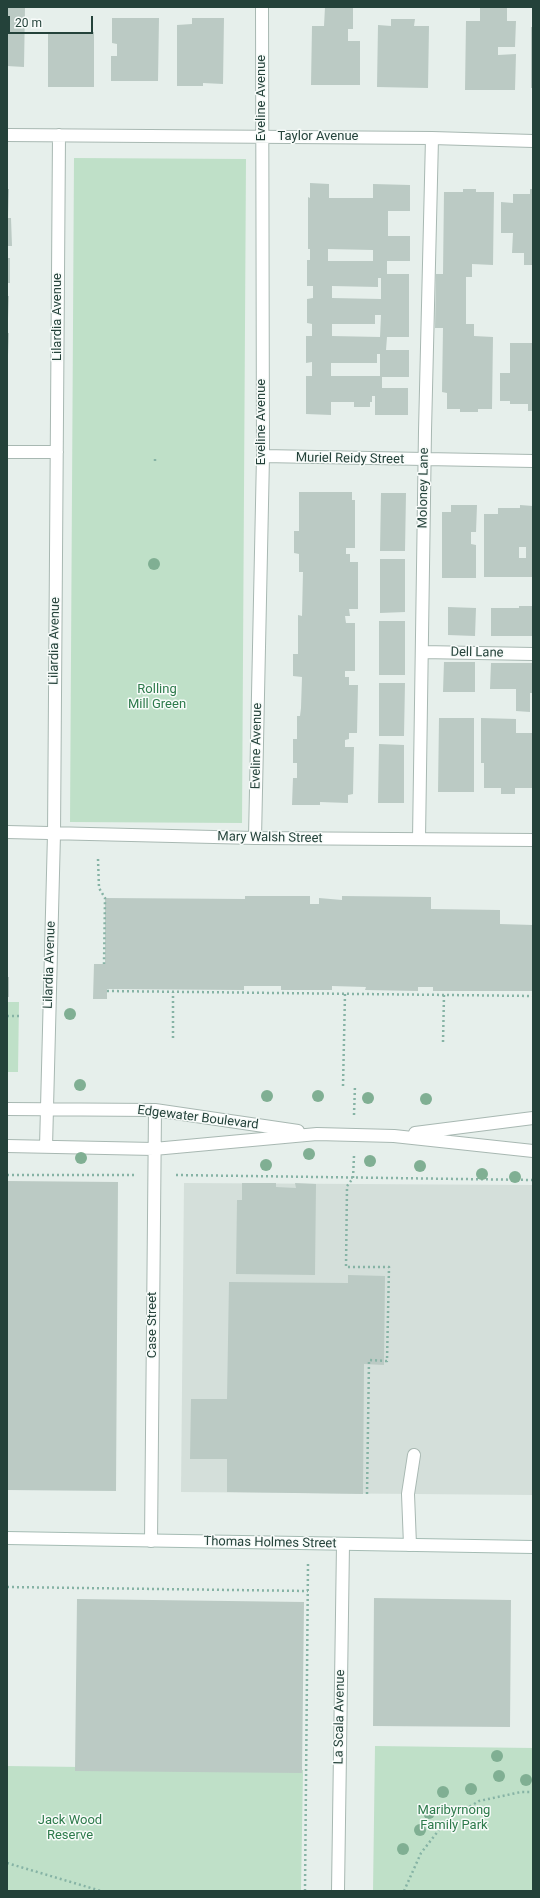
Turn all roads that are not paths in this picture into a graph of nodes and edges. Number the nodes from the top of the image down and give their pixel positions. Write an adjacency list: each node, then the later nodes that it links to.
1 (262, 7): 4 (street, Eveline Avenue)
2 (7, 135): 3 (street, Taylor Avenue)
3 (59, 135): 4 (street, Taylor Avenue); 8 (street, Lilardia Avenue)
4 (261, 137): 5 (street, Taylor Avenue); 9 (street, Eveline Avenue)
5 (432, 138): 6 (street, Taylor Avenue); 10 (street, Moloney Lane)
6 (533, 142)
7 (7, 452): 8 (street)
8 (57, 452): 15 (street, Lilardia Avenue)
9 (263, 456): 10 (street, Muriel Reidy Street); 16 (street, Eveline Avenue)
10 (424, 460): 11 (street, Muriel Reidy Street); 12 (street, Moloney Lane)
11 (533, 461)
12 (422, 652): 13 (street, Dell Lane); 17 (street, Moloney Lane)
13 (533, 654)
14 (7, 832): 15 (street, Mary Walsh Street)
15 (54, 834): 16 (street, Mary Walsh Street); 20 (street, Lilardia Avenue)
16 (255, 838): 17 (street, Mary Walsh Street)
17 (419, 839): 18 (street, Mary Walsh Street)
18 (533, 840)
19 (7, 1109): 20 (street, Edgewater Boulevard)
20 (47, 1110): 21 (street, Edgewater Boulevard); 26 (street, Lilardia Avenue)
21 (155, 1110): 23 (street, Edgewater Boulevard); 27 (street, Case Street)
22 (533, 1118): 24 (street, Edgewater Boulevard)
23 (316, 1134): 24 (street, Edgewater Boulevard); 27 (street, Edgewater Boulevard)
24 (394, 1136): 28 (street, Edgewater Boulevard)
25 (7, 1146): 26 (street, Edgewater Boulevard)
26 (46, 1146): 27 (street, Edgewater Boulevard)
27 (154, 1149): 31 (street, Case Street)
28 (533, 1151)
29 (414, 1455): 33 (street)
30 (7, 1538): 31 (street, Thomas Holmes Street)
31 (151, 1541): 32 (street, Thomas Holmes Street)
32 (343, 1544): 33 (street, Thomas Holmes Street); 35 (street, La Scala Avenue)
33 (410, 1546): 34 (street, Thomas Holmes Street)
34 (533, 1547)
35 (338, 1891)

